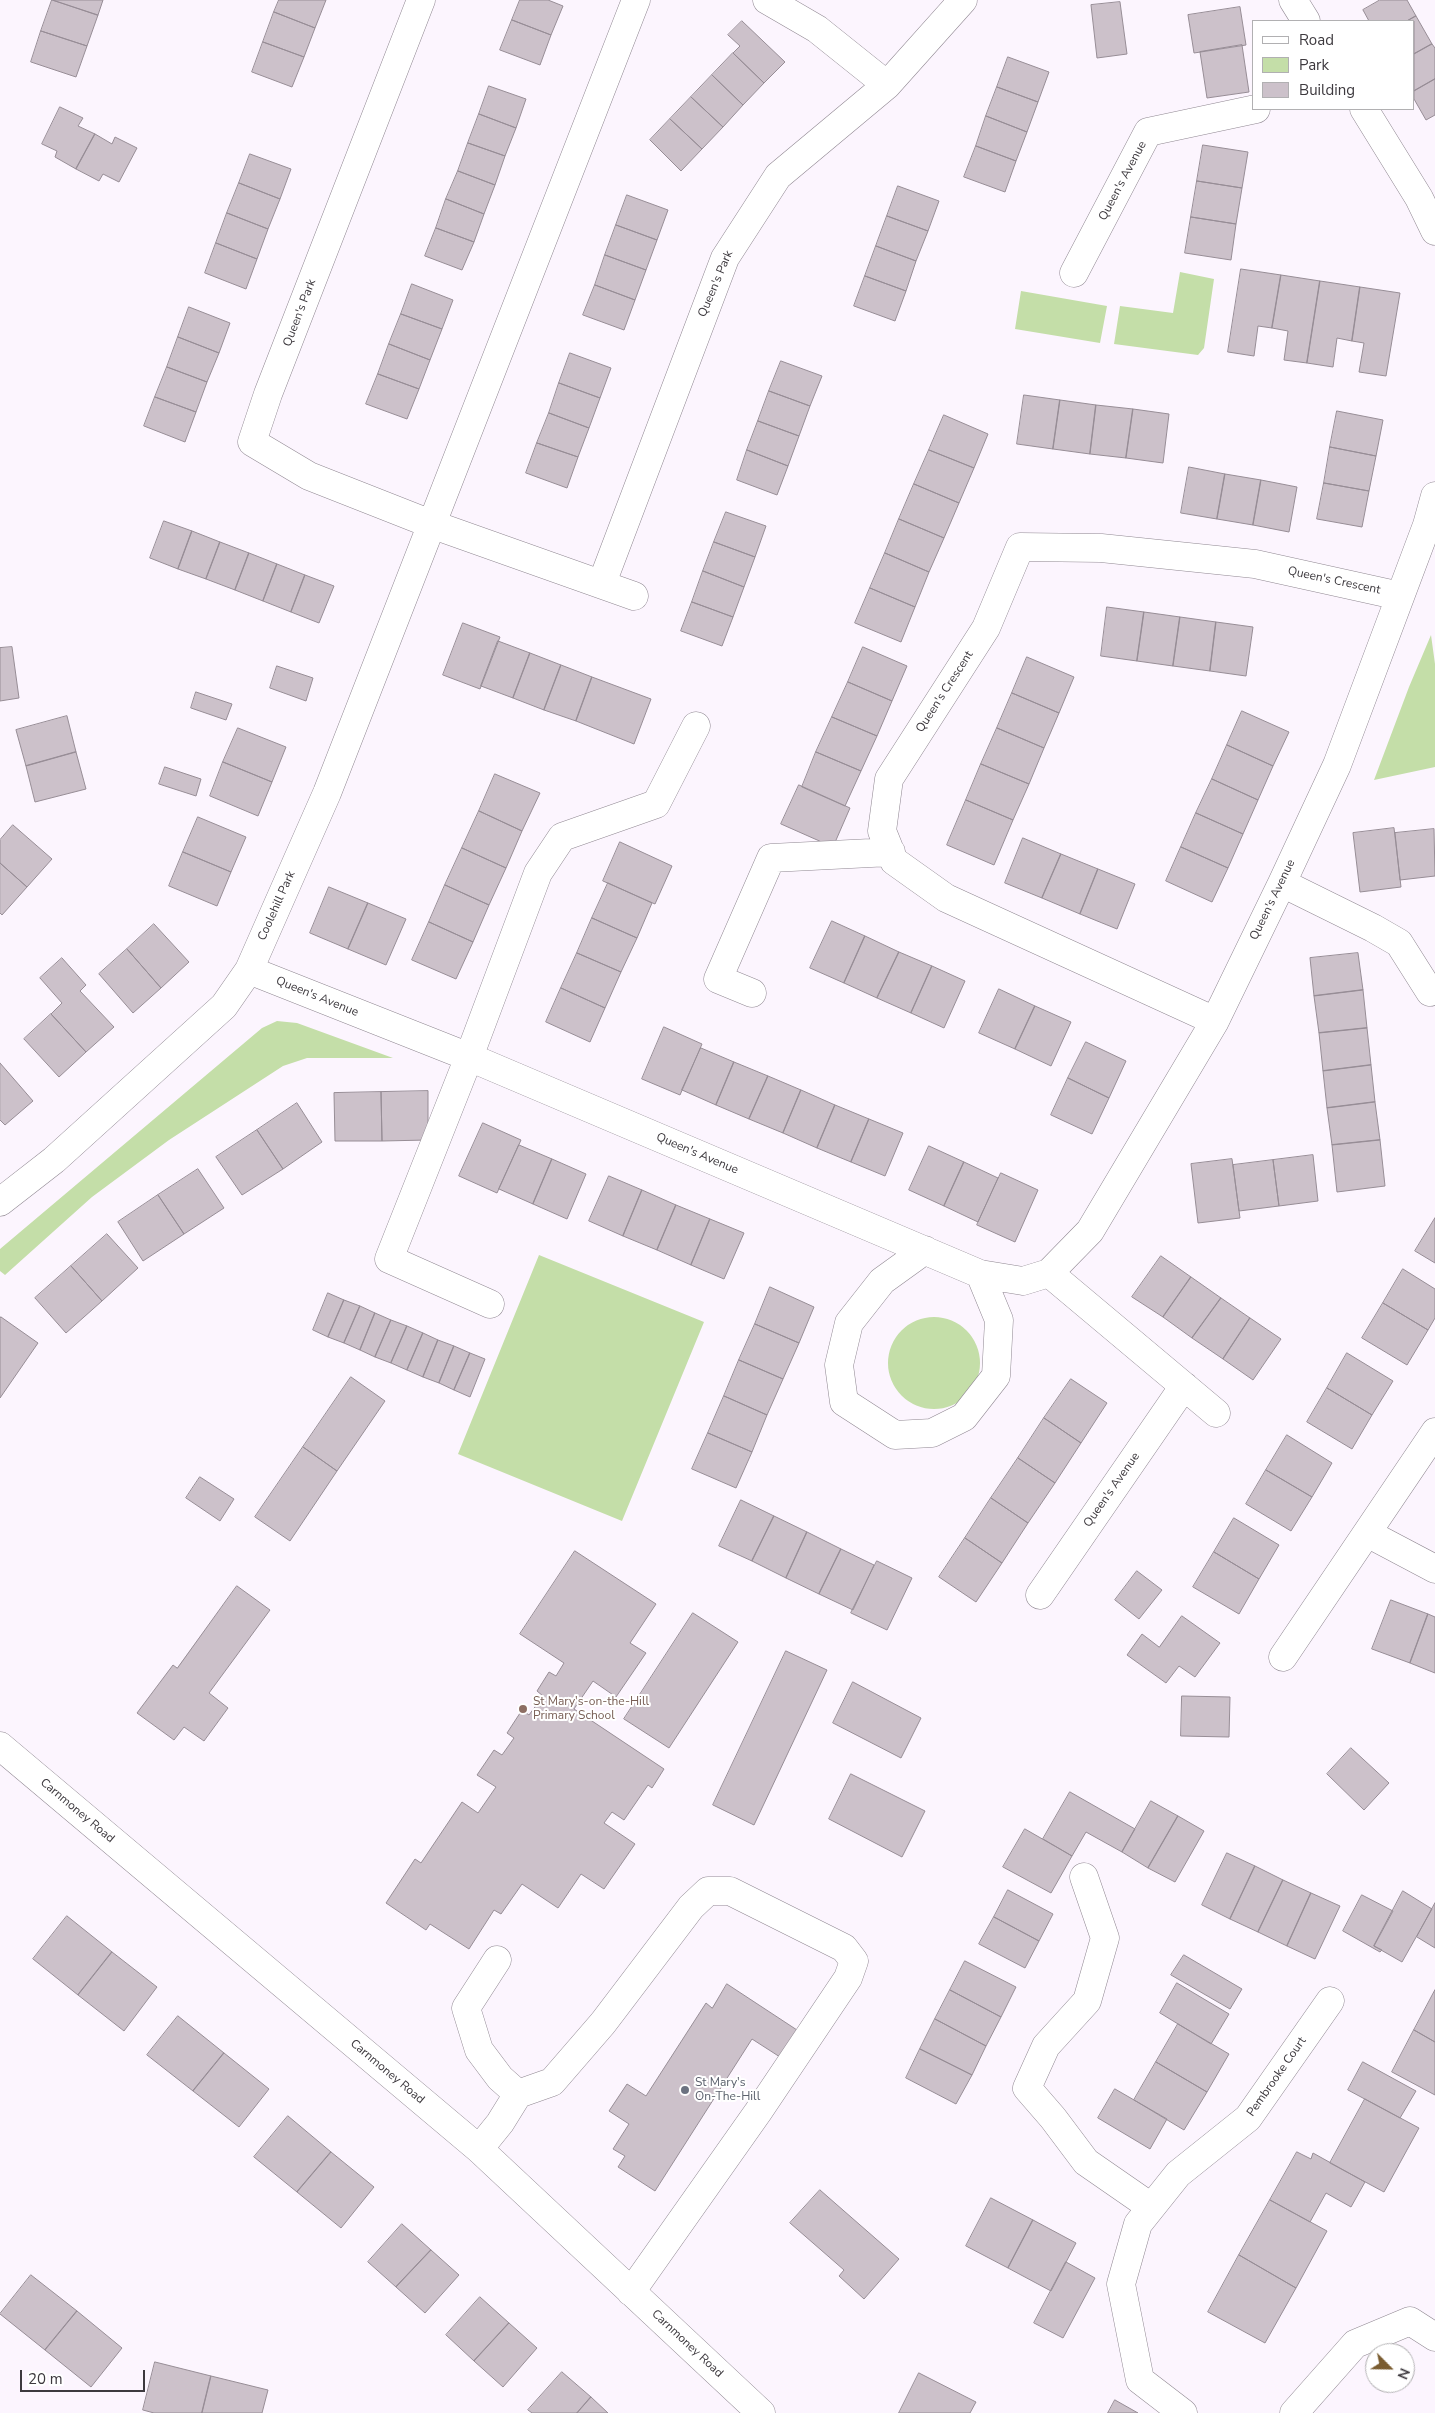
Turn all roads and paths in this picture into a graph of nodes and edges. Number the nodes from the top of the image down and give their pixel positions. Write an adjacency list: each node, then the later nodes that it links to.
1 (422, 0): 12 (street, Queen's Park)
2 (636, 0): 12 (street)
3 (767, 0): 5 (street)
4 (963, 0): 5 (street, Queen's Park)
5 (887, 85): 13 (street, Queen's Park)
6 (1252, 110): 10 (street, Queen's Avenue)
7 (1365, 110): 8 (street)
8 (1427, 193): 9 (street)
9 (1435, 232)
10 (1074, 273)
11 (1435, 496): 15 (street, Queen's Avenue)
12 (431, 524): 13 (street, Queen's Park); 19 (street, Coolehill Park)
13 (602, 583): 14 (street, Queen's Park)
14 (634, 596)
15 (1400, 596): 17 (street, Queen's Crescent); 18 (street, Queen's Avenue)
16 (696, 726): 23 (street)
17 (891, 852): 21 (street); 22 (street, Queen's Crescent)
18 (1282, 883): 20 (street); 22 (street, Queen's Avenue)
19 (249, 970): 23 (street, Queen's Avenue); 24 (street, Coolehill Park)
20 (1430, 992)
21 (752, 993)
22 (1215, 1021): 26 (street, Queen's Avenue)
23 (469, 1057): 25 (street, Queen's Avenue); 28 (street)
24 (0, 1202)
25 (925, 1250): 27 (street, Queen's Avenue); 27 (street)
26 (1049, 1273): 27 (street, Queen's Avenue); 29 (street)
27 (980, 1274)
28 (490, 1304)
29 (1184, 1386): 30 (street); 34 (street, Queen's Avenue)
30 (1216, 1413)
31 (1435, 1432): 32 (street)
32 (1367, 1533): 33 (street); 35 (street)
33 (1435, 1569)
34 (1040, 1595)
35 (1284, 1658)
36 (0, 1746): 41 (street, Carnmoney Road)
37 (1084, 1877): 42 (street)
38 (497, 1960): 40 (street)
39 (1330, 2001): 42 (street, Pembrooke Court)
40 (518, 2094): 41 (street); 43 (street)
41 (478, 2149): 43 (street, Carnmoney Road)
42 (1151, 2207): 46 (street, Pembrooke Court)
43 (631, 2292): 45 (street, Carnmoney Road)
44 (1435, 2337): 47 (street)
45 (761, 2413)
46 (1183, 2413)
47 (1294, 2413)

